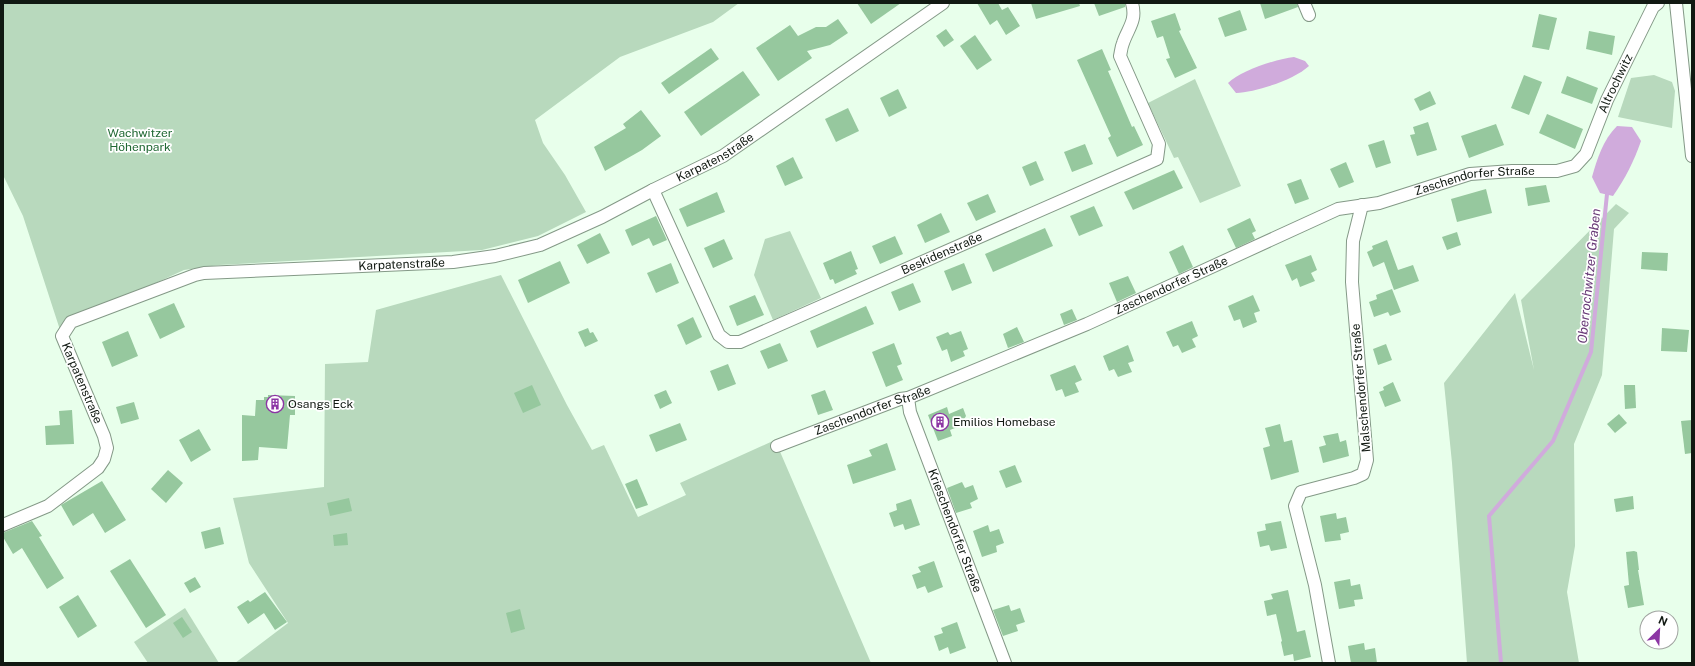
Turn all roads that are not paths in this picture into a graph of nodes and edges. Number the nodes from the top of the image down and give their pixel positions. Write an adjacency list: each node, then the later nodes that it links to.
1 (943, 3): 9 (street, Karpatenstraße)
2 (1132, 3): 9 (street, Beskidenstraße)
3 (1304, 3): 6 (street)
4 (1658, 3): 8 (street, Altrochwitz)
5 (1676, 3): 7 (street)
6 (1309, 15)
7 (1692, 156)
8 (1575, 166): 10 (street, Zaschendorfer Straße)
9 (653, 190): 13 (street, Karpatenstraße)
10 (1362, 205): 11 (street, Zaschendorfer Straße); 15 (street, Malschendorfer Straße)
11 (908, 398): 12 (street, Zaschendorfer Straße); 14 (street, Krieschendorfer Straße)
12 (777, 446)
13 (3, 525)
14 (1005, 663)
15 (1329, 663)

